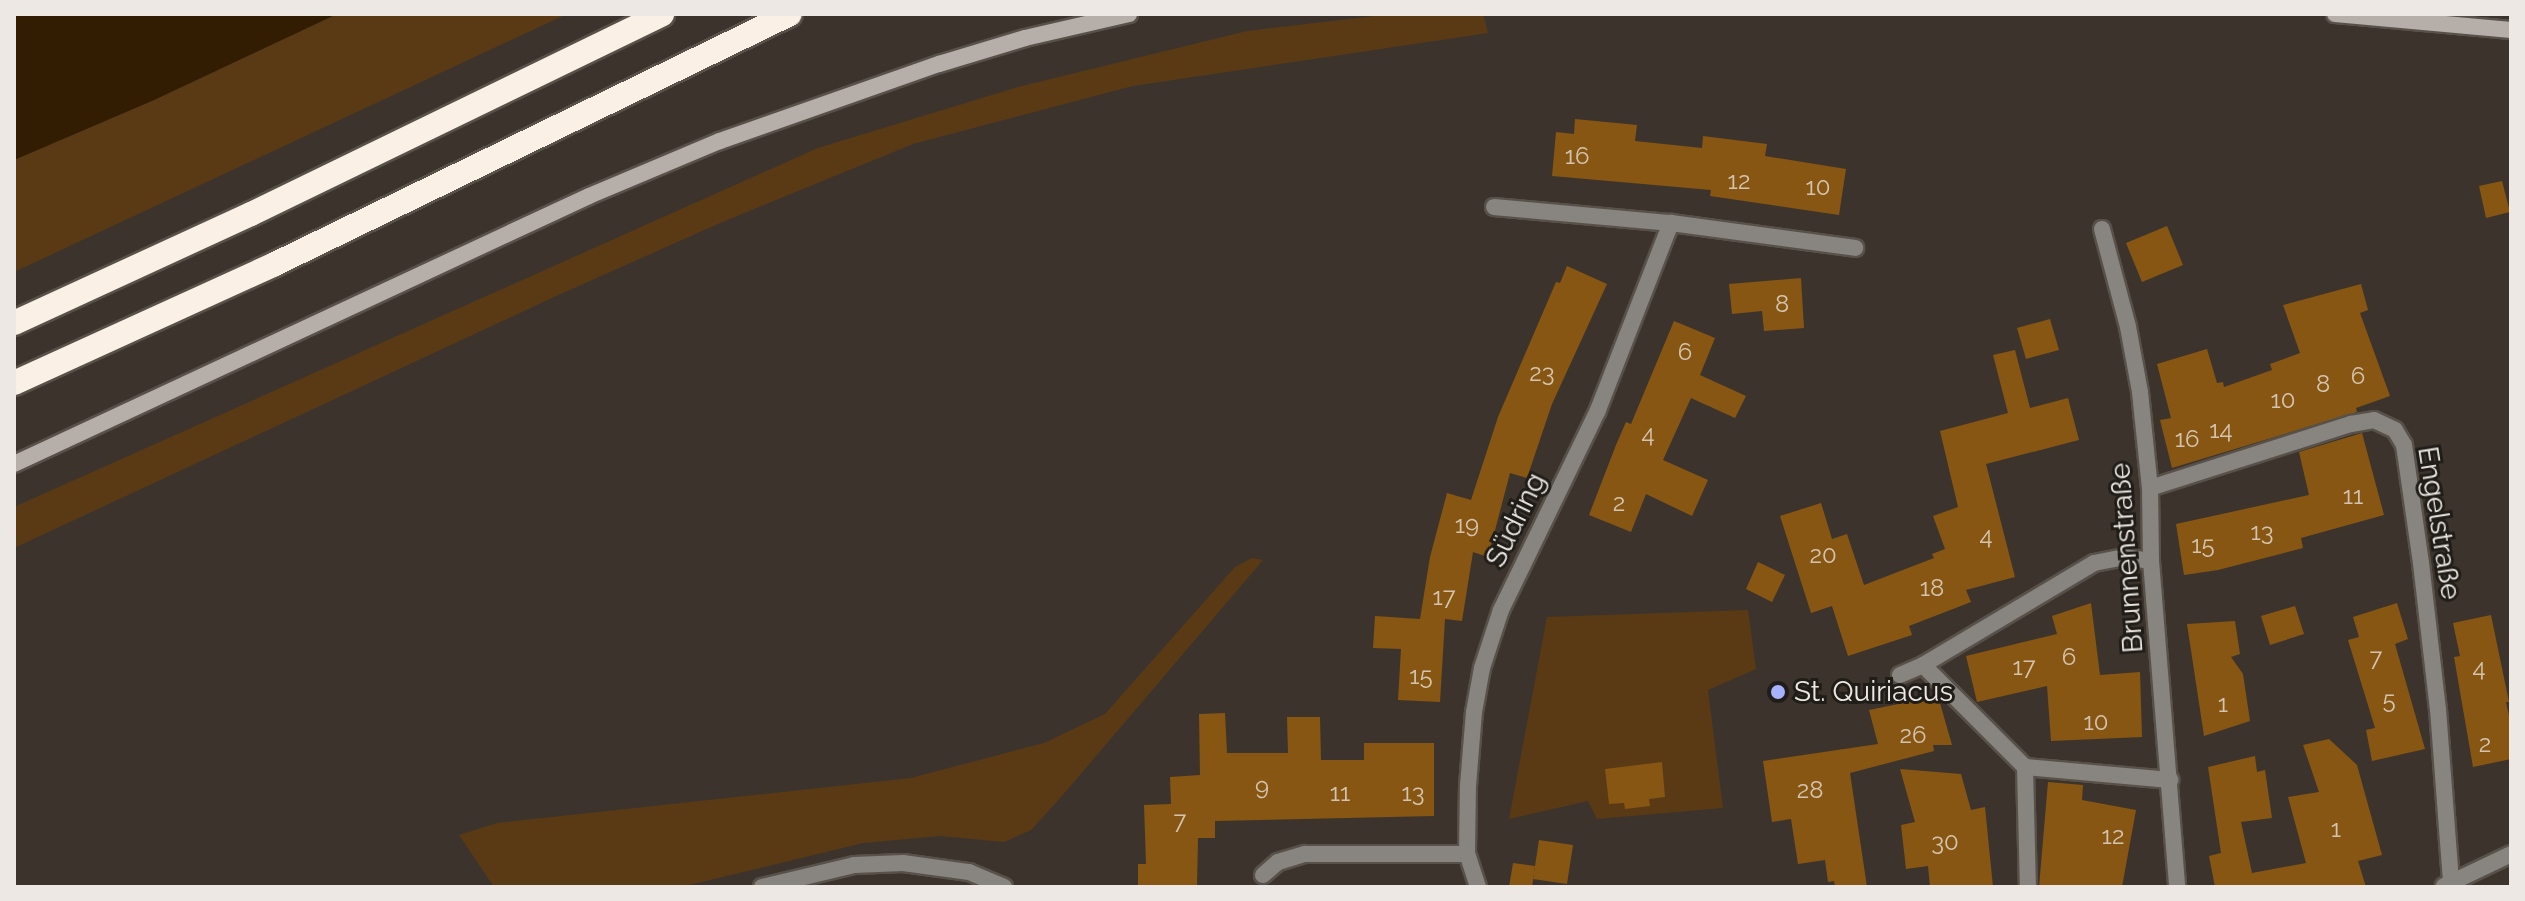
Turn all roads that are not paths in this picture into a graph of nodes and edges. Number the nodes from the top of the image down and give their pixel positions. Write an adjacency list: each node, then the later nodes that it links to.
1 (662, 14): 10 (highway)
2 (790, 14): 11 (highway)
3 (1129, 14): 12 (main road)
4 (2335, 14): 5 (main road)
5 (2511, 30)
6 (1494, 207): 7 (street)
7 (1671, 223): 9 (street); 19 (street, Südring)
8 (2102, 229): 13 (street, Brunnenstraße)
9 (1855, 248)
10 (14, 323)
11 (14, 383)
12 (14, 464)
13 (2150, 488): 14 (street, Brunnenstraße); 22 (street, Engelstraße)
14 (2151, 561): 15 (street); 18 (street, Brunnenstraße)
15 (1923, 665): 16 (street); 17 (street)
16 (1900, 675)
17 (2025, 767): 18 (street); 26 (street)
18 (2170, 780): 27 (street, Brunnenstraße)
19 (1467, 854): 21 (street); 25 (street, Südring)
20 (2511, 854): 22 (street)
21 (1263, 875)
22 (2447, 884)
23 (762, 887): 24 (street)
24 (1004, 887)
25 (1478, 887)
26 (2028, 887)
27 (2177, 887)

